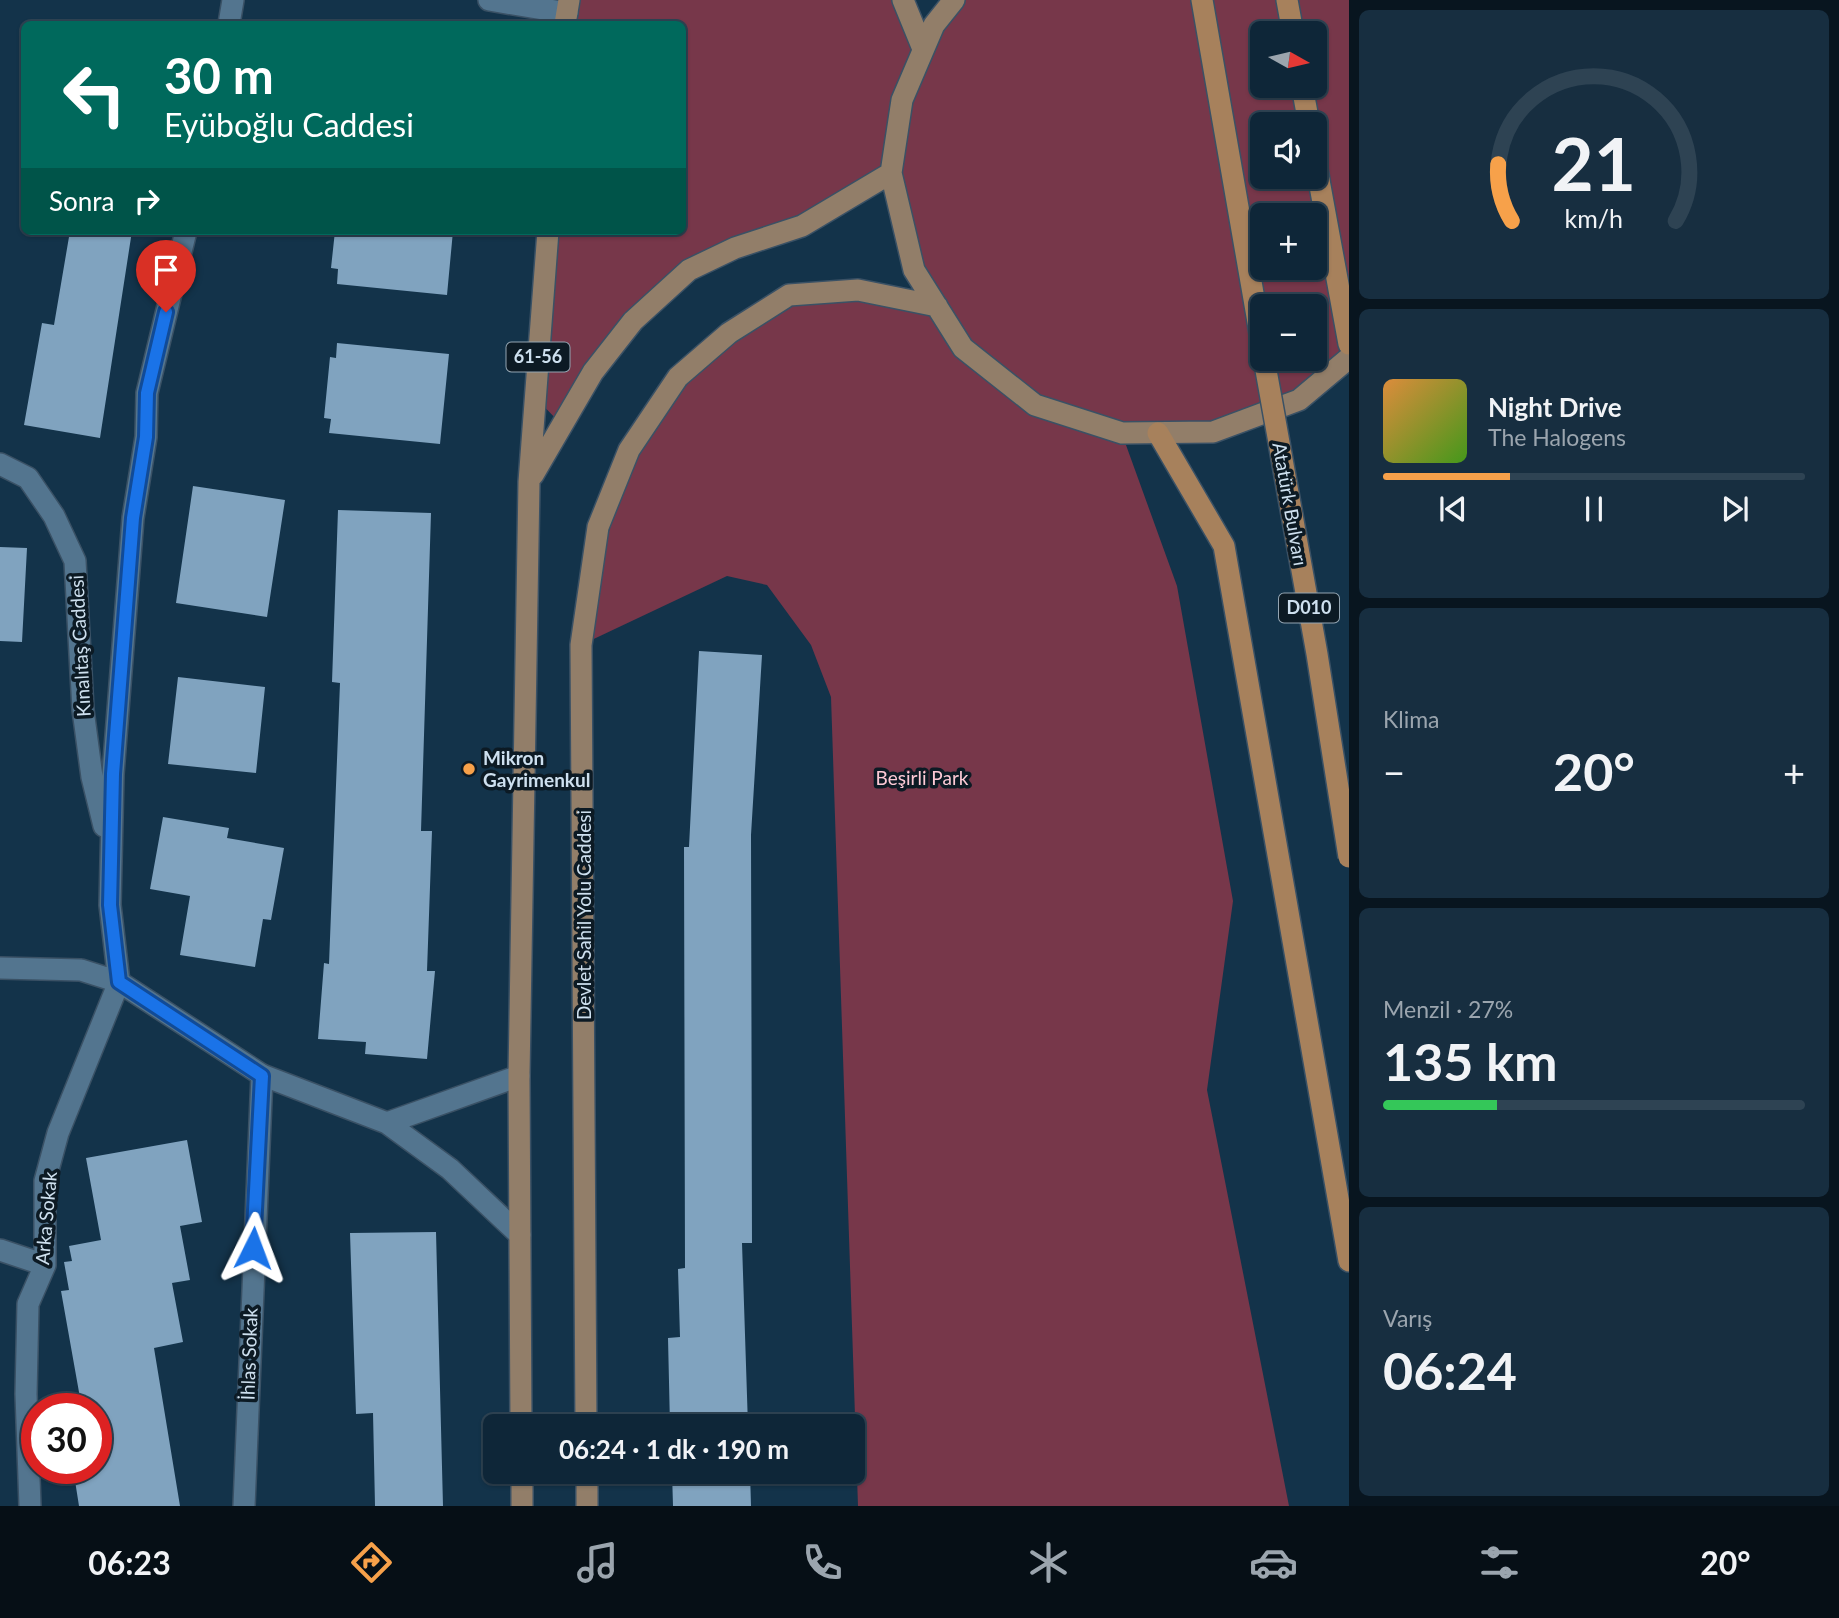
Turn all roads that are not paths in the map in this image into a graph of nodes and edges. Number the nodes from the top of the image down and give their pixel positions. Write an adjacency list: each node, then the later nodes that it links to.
1 (233, 0): 8 (street)
2 (489, 0): 7 (street)
3 (903, 0): 10 (main road)
4 (954, 0): 10 (main road)
5 (1202, 0): 15 (highway)
6 (1287, 0): 9 (highway)
7 (567, 12)
8 (230, 21)
9 (1291, 21)
10 (923, 49): 11 (main road)
11 (891, 173): 16 (main road); 22 (main road)
12 (1321, 189): 17 (highway)
13 (185, 235): 23 (street)
14 (548, 235): 22 (main road, 61-56)
15 (1253, 294)
16 (937, 306): 20 (main road); 35 (main road, Devlet Sahil Yolu Caddesi)
17 (1349, 344)
18 (1349, 358): 20 (main road)
19 (1266, 371): 24 (highway, Atatürk Bulvarı / D010, bridge)
20 (1158, 433): 32 (highway)
21 (0, 464): 23 (street, Kınalıtaş Caddesi)
22 (529, 482): 28 (main road)
23 (111, 856): 26 (street)
24 (1349, 857)
25 (0, 968): 26 (street)
26 (119, 982): 27 (street); 33 (street, Arka Sokak)
27 (262, 1076): 29 (street); 39 (street, İhlas Sokak)
28 (519, 1076): 29 (street); 30 (main road)
29 (387, 1123): 30 (street)
30 (520, 1235): 34 (main road)
31 (0, 1250): 33 (street)
32 (1349, 1261)
33 (45, 1265): 38 (street, Arka Sokak)
34 (522, 1414)
35 (586, 1414)
36 (522, 1484): 40 (main road)
37 (587, 1484): 41 (main road)
38 (30, 1506)
39 (244, 1506)
40 (522, 1506)
41 (587, 1506)

